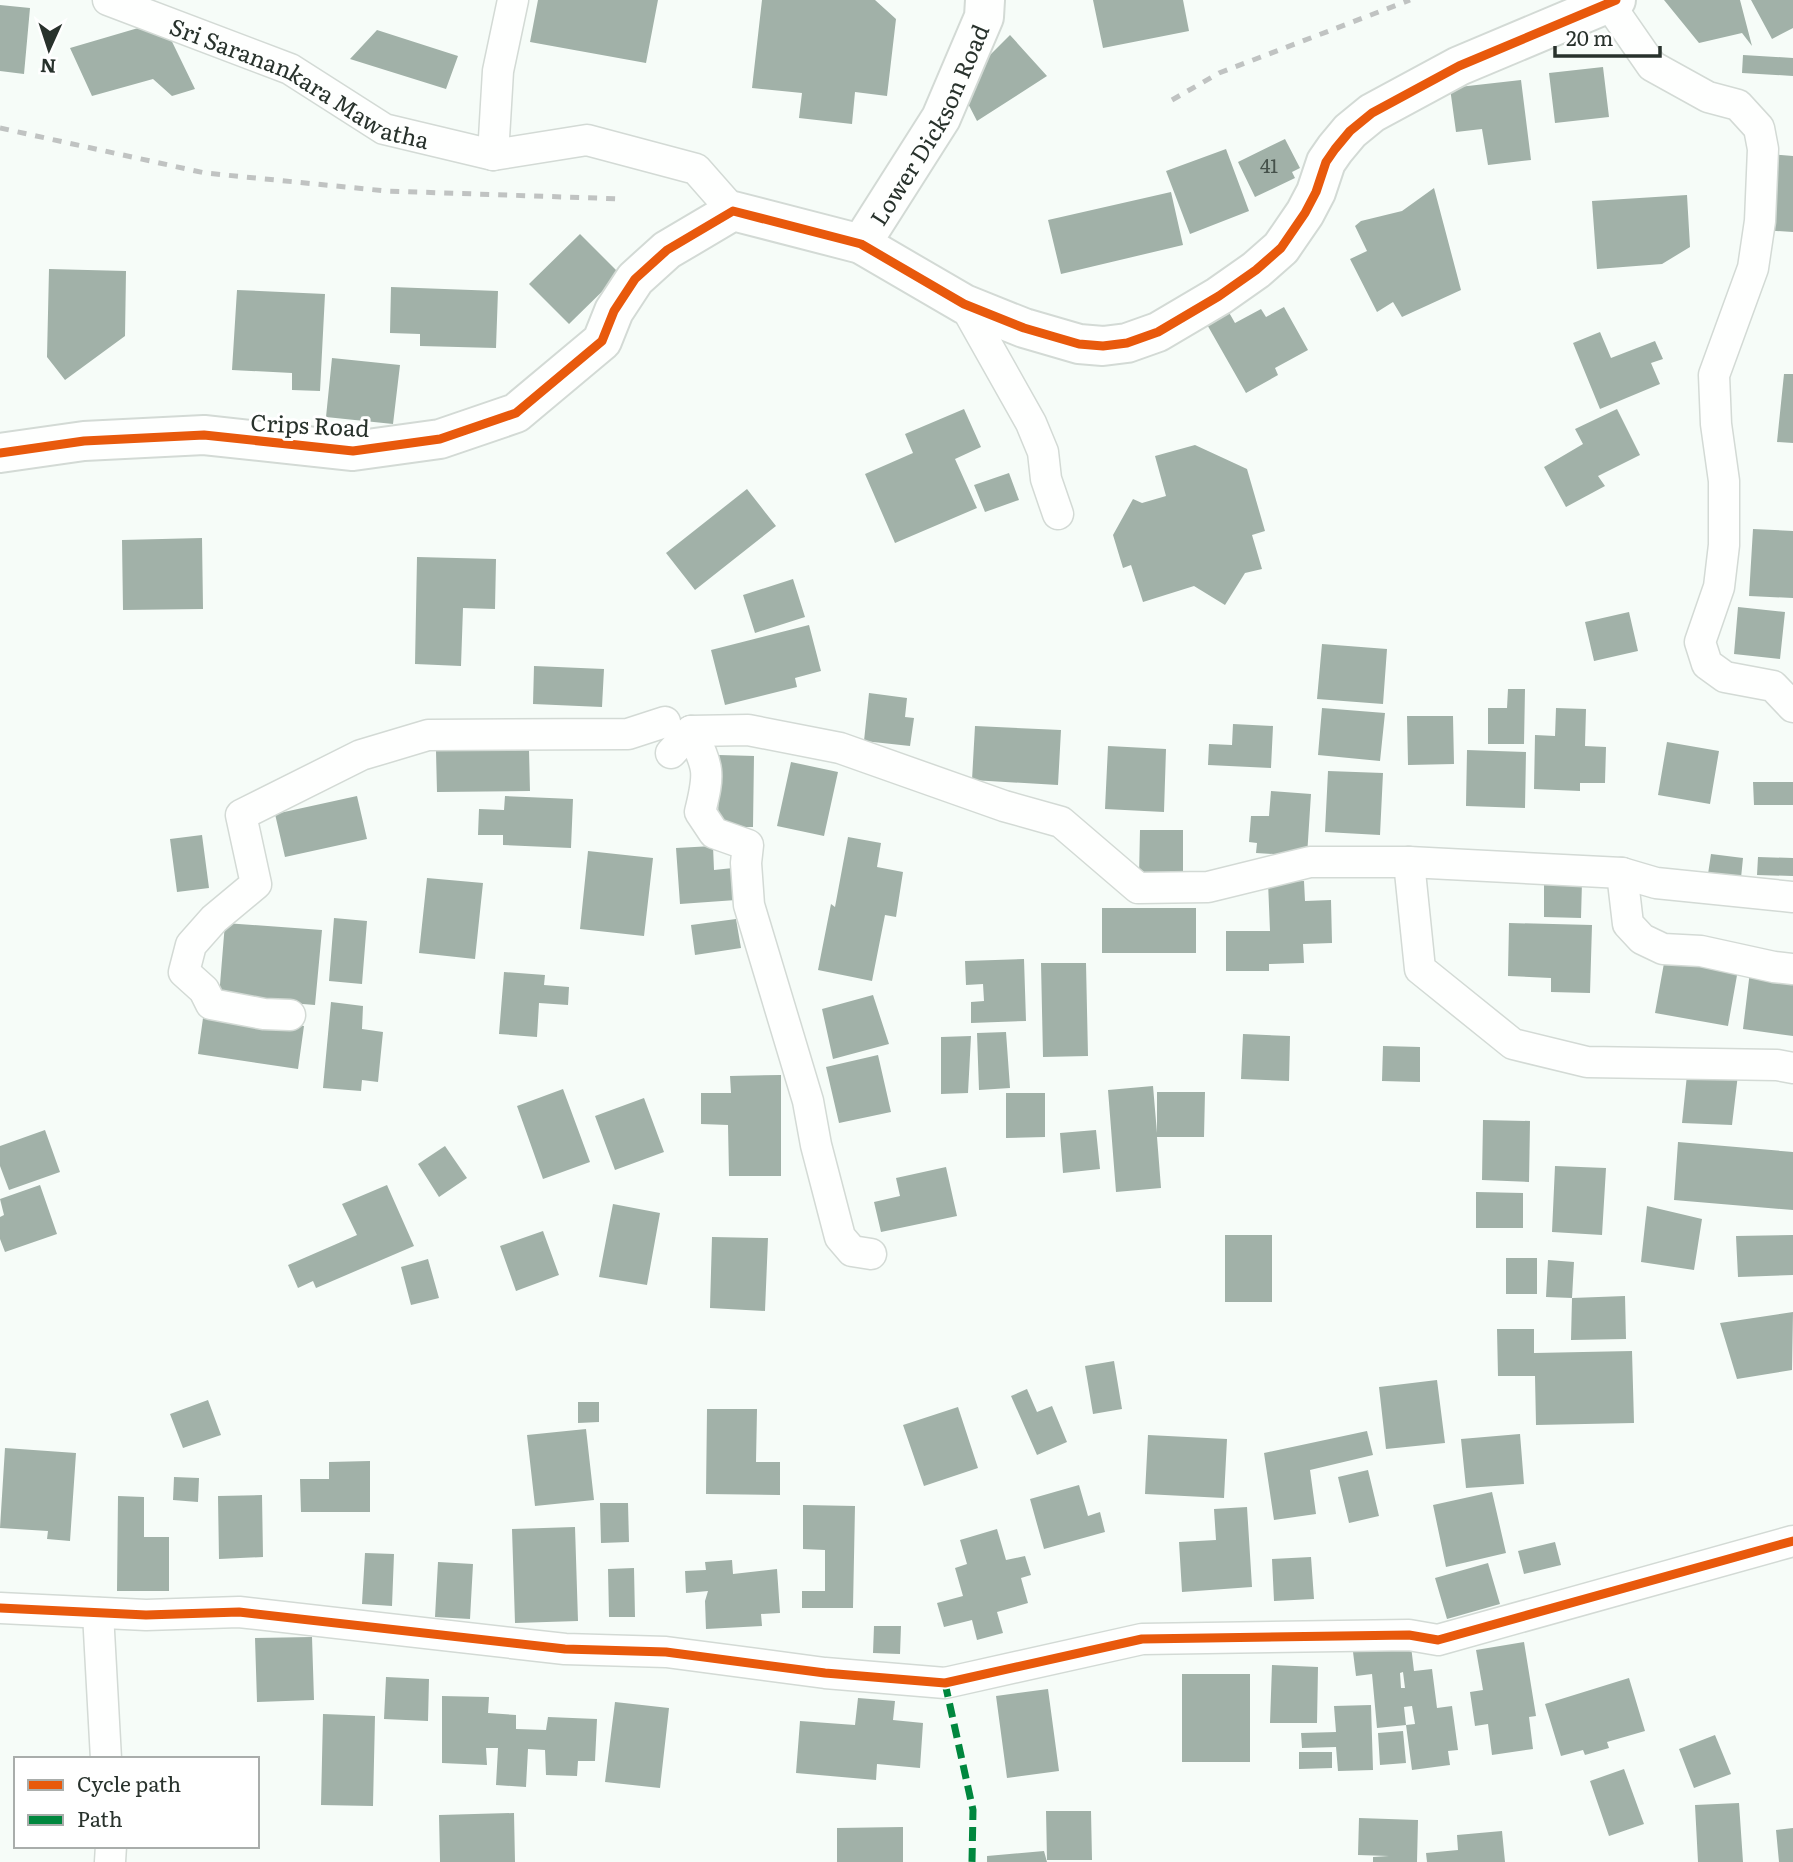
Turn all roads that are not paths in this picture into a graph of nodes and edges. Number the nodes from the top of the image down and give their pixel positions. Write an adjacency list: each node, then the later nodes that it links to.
1 (108, 0): 5 (street, Sri Saranankara Mawatha)
2 (513, 0): 5 (street)
3 (985, 0): 7 (street, Lower Dickson Road)
4 (1613, 2): 8 (street); 11 (street)
5 (493, 155): 6 (street, Sri Saranankara Mawatha)
6 (733, 211): 7 (street); 9 (street, Crips Road)
7 (861, 244): 8 (street)
8 (964, 304): 10 (street)
9 (0, 453)
10 (1058, 514)
11 (1793, 707)
12 (676, 735): 13 (street); 17 (street); 19 (street)
13 (1409, 862): 14 (street); 18 (street)
14 (1622, 873): 15 (street); 16 (street)
15 (1793, 897)
16 (1793, 969)
17 (290, 1015)
18 (1793, 1068)
19 (872, 1254)
20 (1793, 1541): 22 (street)
21 (0, 1608): 22 (street)
22 (98, 1613): 23 (street)
23 (106, 1757)

